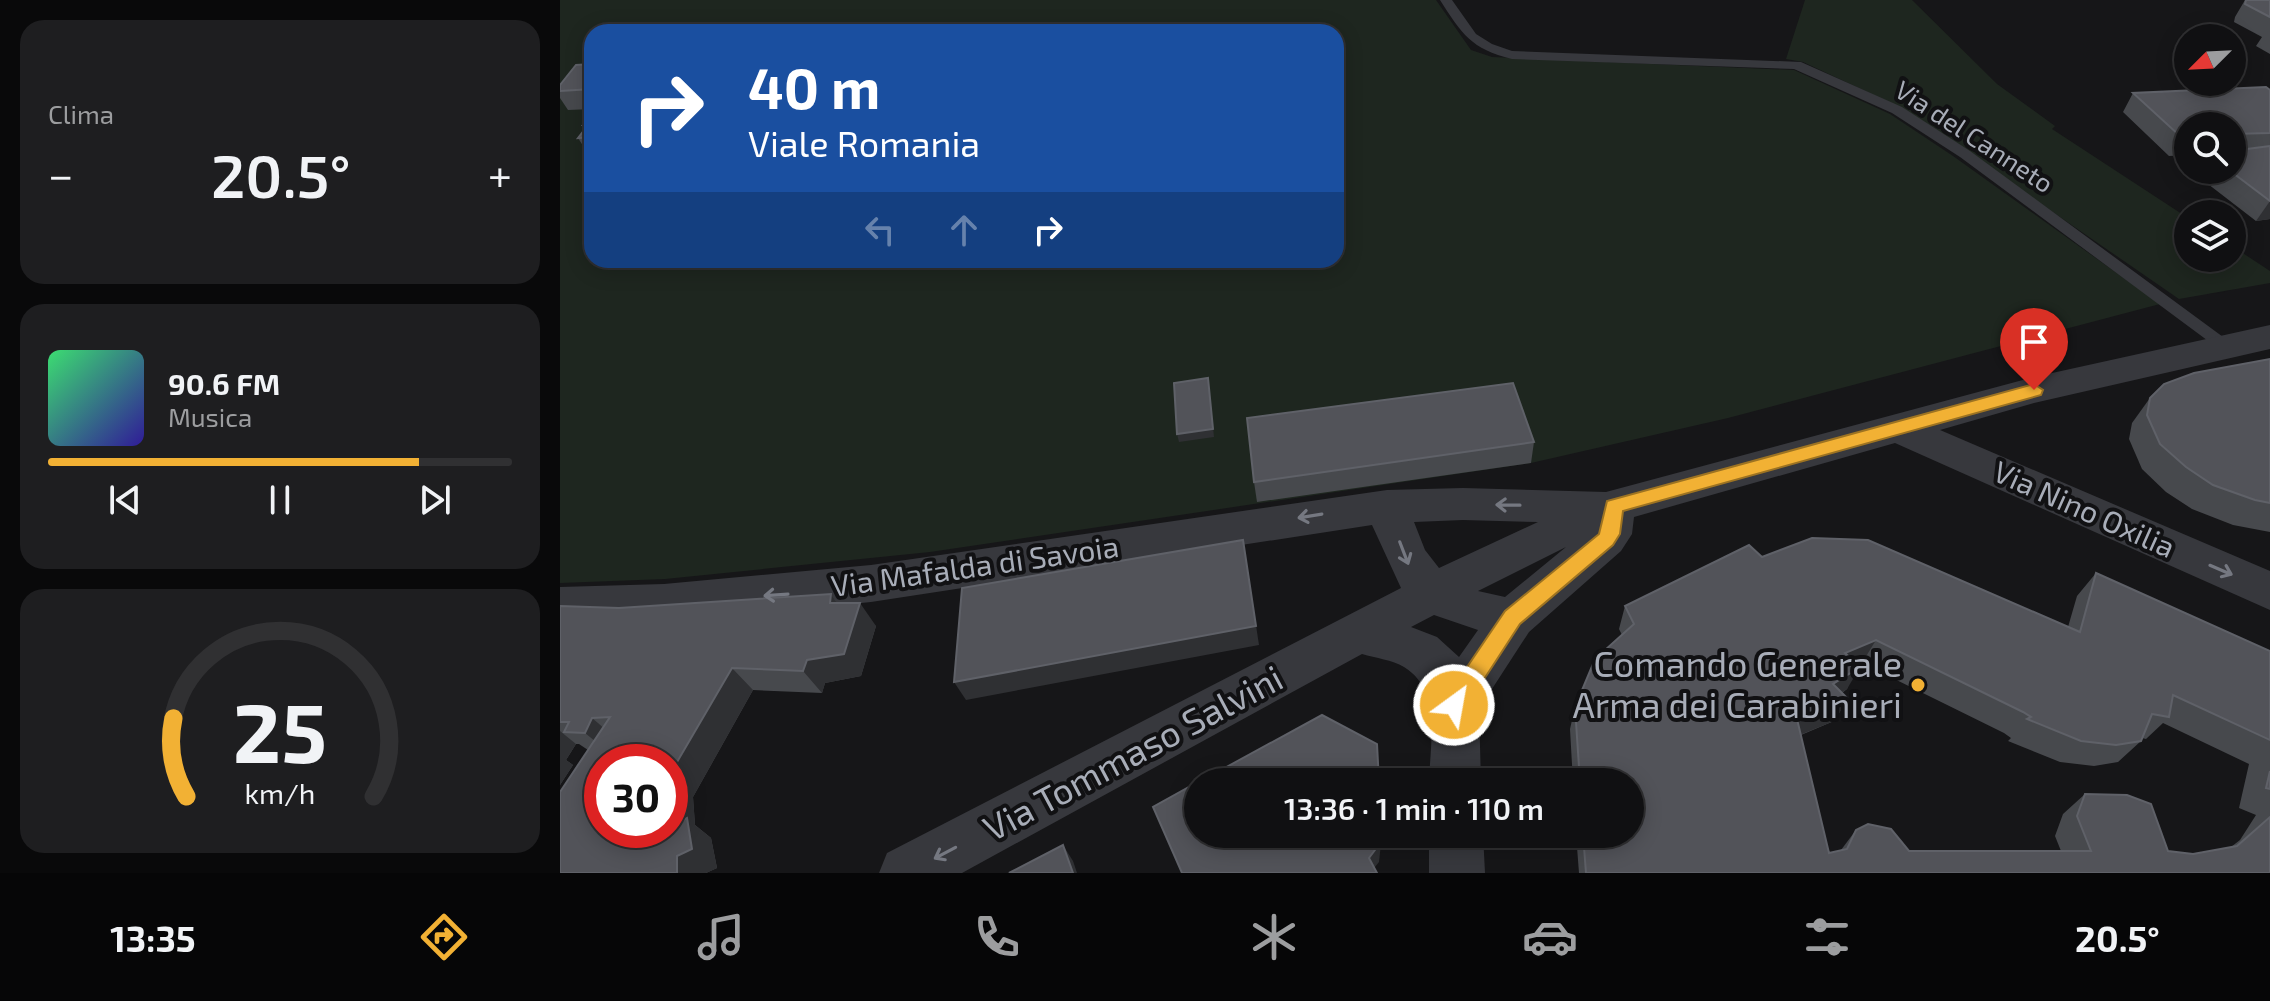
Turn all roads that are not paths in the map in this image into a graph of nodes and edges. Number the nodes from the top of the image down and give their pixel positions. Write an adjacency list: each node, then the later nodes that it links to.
1 (1446, 0): 3 (lane, Via del Canneto)
2 (2270, 337): 3 (street)
3 (2225, 345): 4 (street)
4 (1898, 428): 6 (street); 7 (street, Via Nino Oxilia, one-way to 7)
5 (1387, 506): 6 (street, Via Mafalda di Savoia, one-way to 5); 8 (street, one-way to 8); 9 (street, Via Mafalda di Savoia, one-way to 9)
6 (1614, 506): 8 (street, Via Tommaso Salvini); 10 (street)
7 (2270, 591)
8 (1432, 593): 10 (street); 11 (street, Via Tommaso Salvini)
9 (560, 606)
10 (1513, 618): 12 (street)
11 (1360, 633): 12 (street); 15 (street, Via Tommaso Salvini, one-way to 15)
12 (1454, 705): 13 (street)
13 (1455, 768)
14 (1456, 848): 16 (street)
15 (907, 873)
16 (1457, 873)

